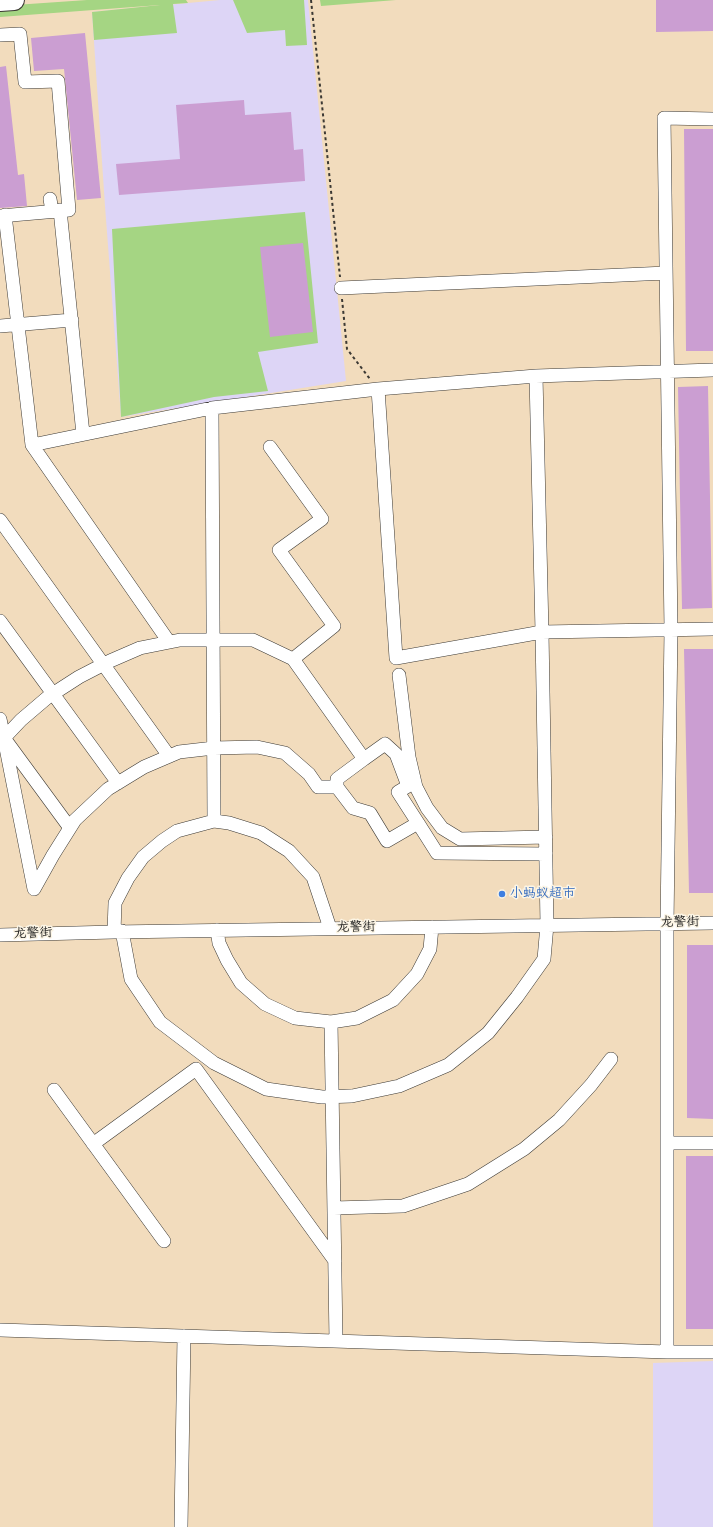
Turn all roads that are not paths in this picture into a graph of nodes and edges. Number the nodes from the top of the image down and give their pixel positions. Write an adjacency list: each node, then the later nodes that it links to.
1 (14, 0): 2 (highway)
2 (0, 1)
3 (0, 35): 5 (street)
4 (713, 119): 7 (street)
5 (58, 208): 6 (street); 9 (street)
6 (2, 216): 10 (street)
7 (666, 273): 8 (street); 13 (street)
8 (341, 288)
9 (72, 320): 10 (street); 17 (street)
10 (18, 324): 11 (street); 18 (street)
11 (0, 326)
12 (713, 370): 13 (street)
13 (668, 371): 14 (street); 23 (street)
14 (536, 376): 15 (street); 24 (street)
15 (378, 389): 16 (street); 24 (street)
16 (212, 408): 17 (street); 25 (street)
17 (83, 434): 18 (street)
18 (32, 446): 26 (street)
19 (270, 447): 27 (street)
20 (0, 520): 28 (street)
21 (0, 621): 30 (street)
22 (713, 629): 23 (street)
23 (671, 630): 24 (street); 44 (street)
24 (542, 632): 41 (street)
25 (213, 640): 26 (street); 27 (street); 33 (street)
26 (169, 642): 28 (street)
27 (293, 659): 35 (street)
28 (103, 665): 30 (street); 34 (street)
29 (399, 675): 41 (street)
30 (53, 694): 32 (street); 36 (street)
31 (0, 719): 32 (street)
32 (4, 738): 40 (street); 40 (street)
33 (214, 748): 34 (street); 37 (street); 38 (street)
34 (170, 756): 36 (street)
35 (364, 758): 37 (street); 39 (street)
36 (118, 783): 40 (street)
37 (337, 787): 39 (street)
38 (214, 821): 47 (street); 49 (street)
39 (418, 823): 42 (street)
40 (70, 828)
41 (546, 837): 42 (street)
42 (546, 854): 45 (street)
43 (713, 923): 44 (street, 龙警街)
44 (667, 924): 45 (street, 龙警街); 57 (street)
45 (547, 925): 46 (street, 龙警街); 56 (street)
46 (432, 927): 47 (street, 龙警街); 51 (street)
47 (330, 928): 48 (street, 龙警街)
48 (217, 930): 49 (street, 龙警街); 51 (street)
49 (118, 931): 50 (street, 龙警街); 52 (street)
50 (0, 935)
51 (331, 1022): 56 (street)
52 (204, 1056): 54 (street); 56 (street)
53 (612, 1059): 60 (street)
54 (196, 1069): 59 (street); 62 (street)
55 (54, 1090): 59 (street)
56 (332, 1097): 60 (street)
57 (668, 1142): 58 (street); 66 (street)
58 (713, 1143)
59 (93, 1144): 61 (street)
60 (334, 1208): 62 (street)
61 (164, 1241)
62 (335, 1261): 65 (street)
63 (0, 1330): 64 (street)
64 (184, 1336): 65 (street); 68 (street)
65 (336, 1341): 66 (street)
66 (667, 1352): 67 (street)
67 (713, 1352)
68 (181, 1527)

